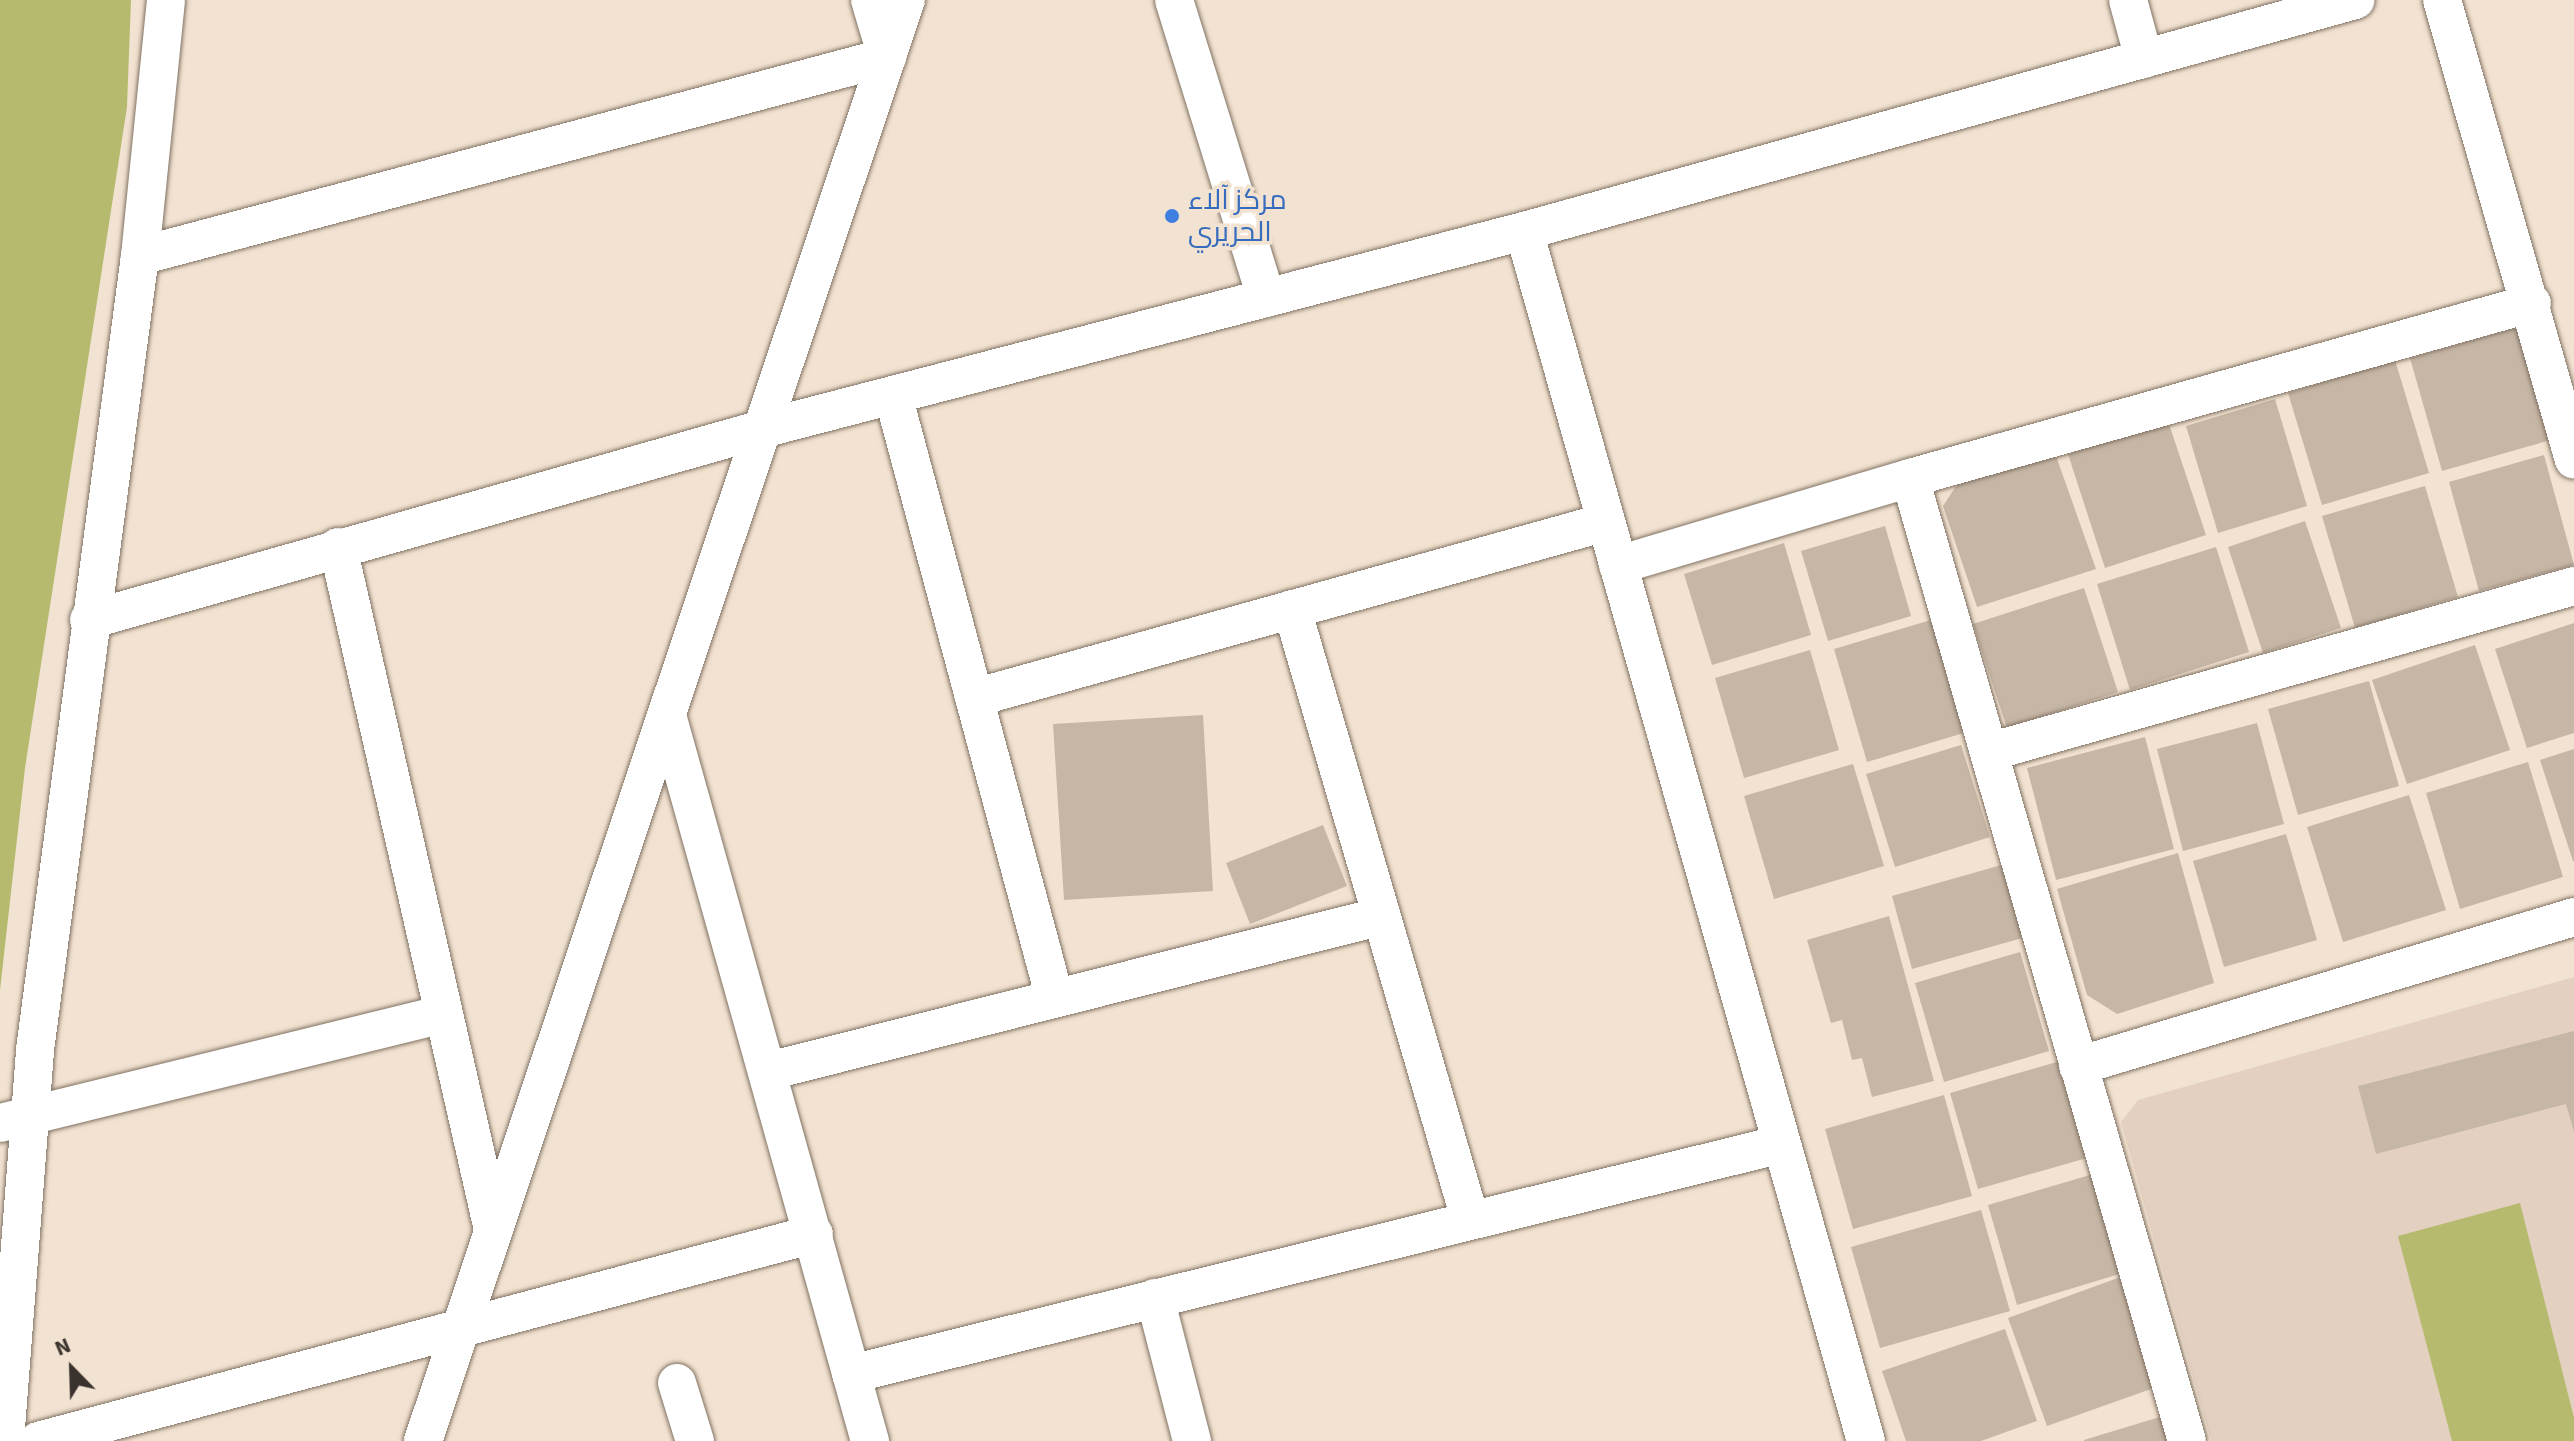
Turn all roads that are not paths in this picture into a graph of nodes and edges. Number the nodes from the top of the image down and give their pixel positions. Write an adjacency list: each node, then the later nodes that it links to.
1 (166, 0): 11 (street)
2 (870, 0): 8 (street)
3 (906, 0): 8 (street)
4 (1174, 0): 12 (street)
5 (2128, 0): 9 (street)
6 (2355, 0): 9 (street)
7 (2442, 0): 13 (street)
8 (887, 57): 11 (street); 15 (street)
9 (2144, 59): 10 (street)
10 (1524, 231): 12 (street); 18 (street)
11 (140, 256): 23 (street)
12 (1266, 298): 14 (street)
13 (2532, 303): 16 (street); 17 (street)
14 (893, 395): 15 (street); 24 (street)
15 (762, 429): 19 (street); 25 (street)
16 (2571, 437)
17 (1910, 478): 20 (street); 26 (street)
18 (1606, 522): 20 (street); 22 (street)
19 (338, 547): 23 (street); 30 (street)
20 (1618, 565): 35 (street)
21 (2574, 586): 26 (street)
22 (1292, 609): 24 (street); 27 (street)
23 (89, 620): 33 (street)
24 (974, 698): 29 (street)
25 (667, 715): 32 (street); 37 (street)
26 (1989, 752): 31 (street)
27 (1382, 916): 29 (street); 36 (street)
28 (2574, 917): 31 (street)
29 (1055, 999): 32 (street)
30 (440, 1015): 33 (street); 37 (street)
31 (2078, 1066): 50 (street)
32 (769, 1071): 38 (street)
33 (14, 1120): 34 (street); 43 (street)
34 (0, 1142)
35 (1782, 1144): 36 (street); 49 (street)
36 (1470, 1219): 39 (street)
37 (493, 1231): 40 (street)
38 (814, 1234): 40 (street); 41 (street)
39 (1155, 1298): 41 (street); 48 (street)
40 (460, 1331): 44 (street); 45 (street)
41 (851, 1374): 47 (street)
42 (677, 1383): 46 (street)
43 (5, 1441)
44 (38, 1441)
45 (423, 1441)
46 (695, 1441)
47 (870, 1441)
48 (1192, 1441)
49 (1866, 1441)
50 (2187, 1441)

